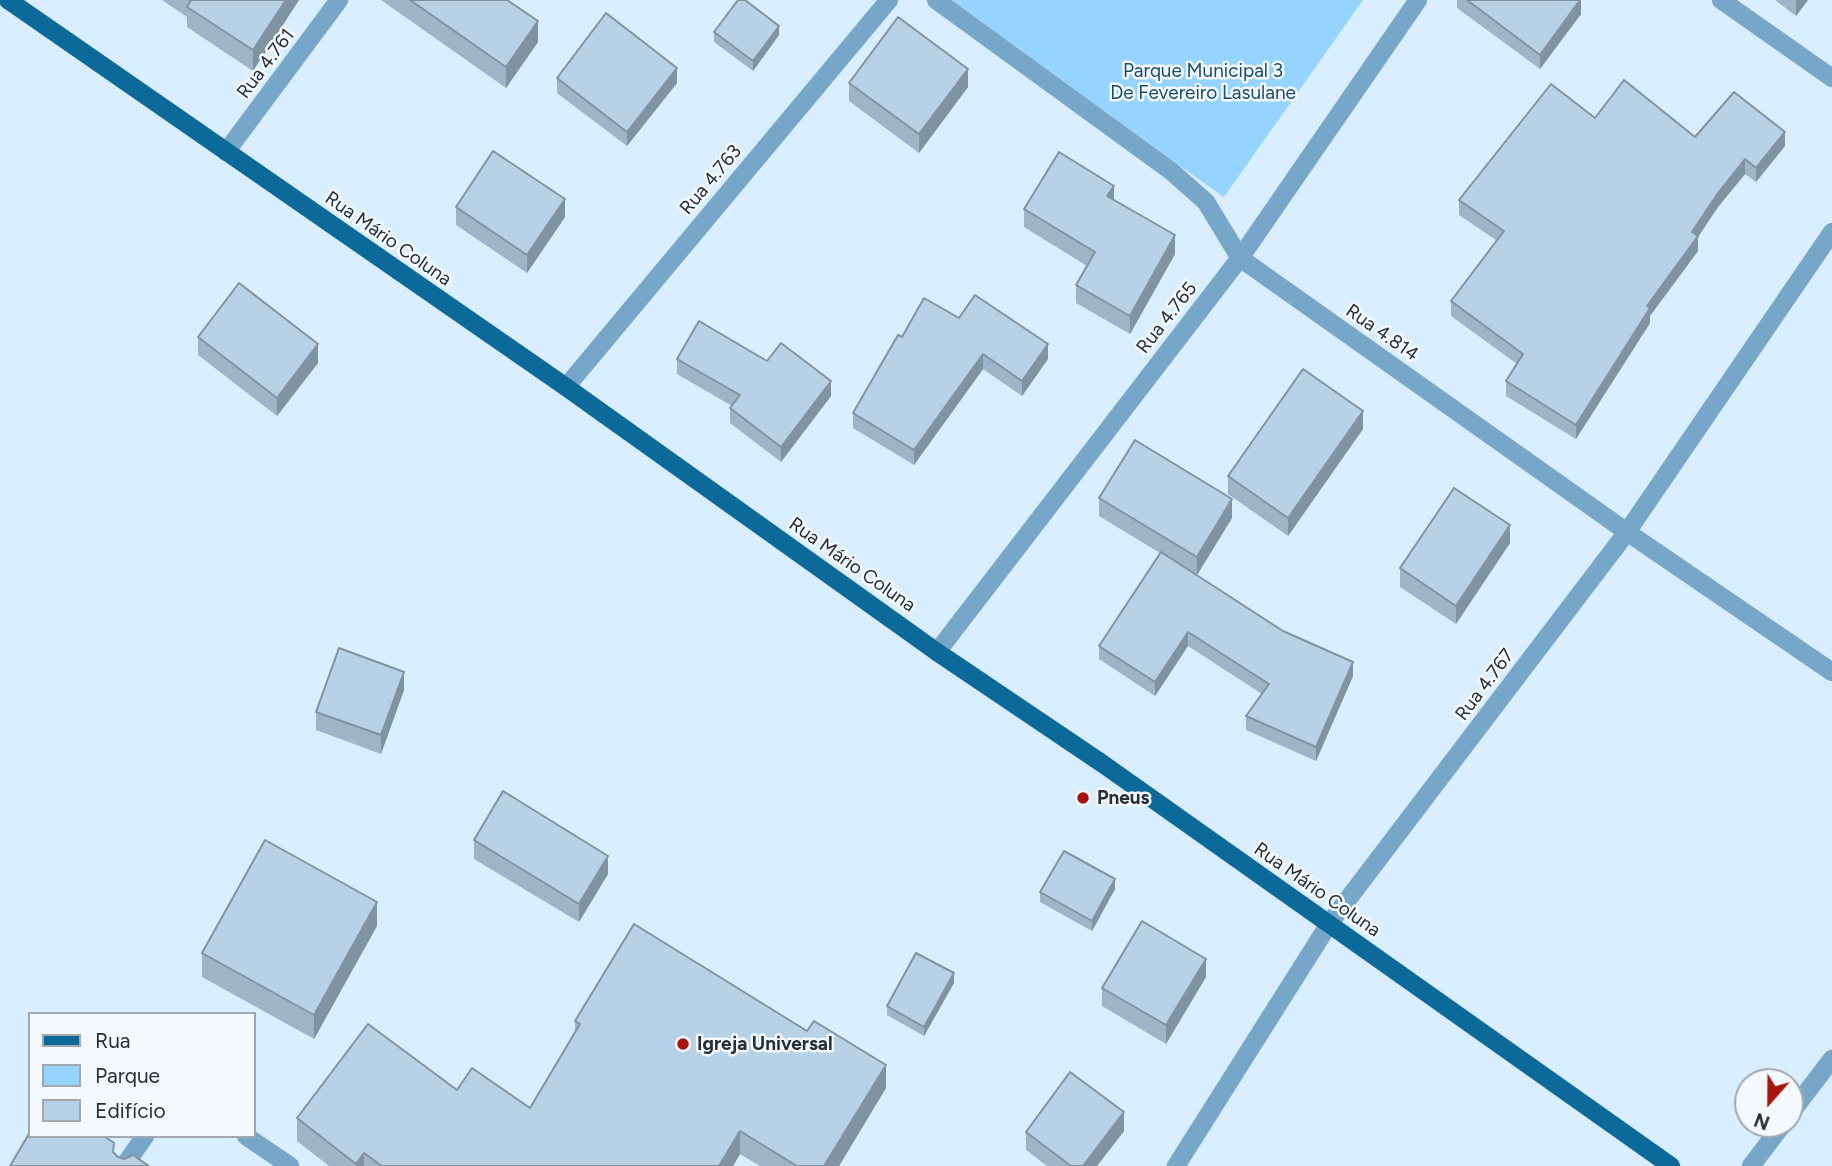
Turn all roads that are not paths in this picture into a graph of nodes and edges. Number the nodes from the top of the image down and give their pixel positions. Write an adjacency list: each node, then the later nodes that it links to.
1 (8, 0): 8 (main road, Rua Mário Coluna)
2 (339, 0): 8 (street, Rua 4.761)
3 (889, 0): 11 (street, Rua 4.763)
4 (936, 0): 10 (street, Rua 4.814)
5 (1418, 0): 10 (street, Rua 4.765)
6 (1721, 0): 7 (street)
7 (1832, 78)
8 (226, 152): 11 (main road, Rua Mário Coluna)
9 (1832, 232): 12 (street, Rua 4.767)
10 (1240, 258): 12 (street, Rua 4.814); 13 (street, Rua 4.765)
11 (566, 387): 13 (main road, Rua Mário Coluna)
12 (1628, 532): 14 (street, Rua 4.814); 15 (street, Rua 4.767)
13 (937, 652): 15 (main road, Rua Mário Coluna)
14 (1832, 672)
15 (1329, 924): 23 (street, Rua 4.767); 24 (main road, Rua Mário Coluna)
16 (1832, 1059): 17 (street)
17 (1804, 1096)
18 (144, 1138): 21 (street)
19 (249, 1138): 22 (street)
20 (1772, 1138): 25 (street)
21 (124, 1166)
22 (290, 1166)
23 (1176, 1166)
24 (1671, 1166)
25 (1751, 1166)

